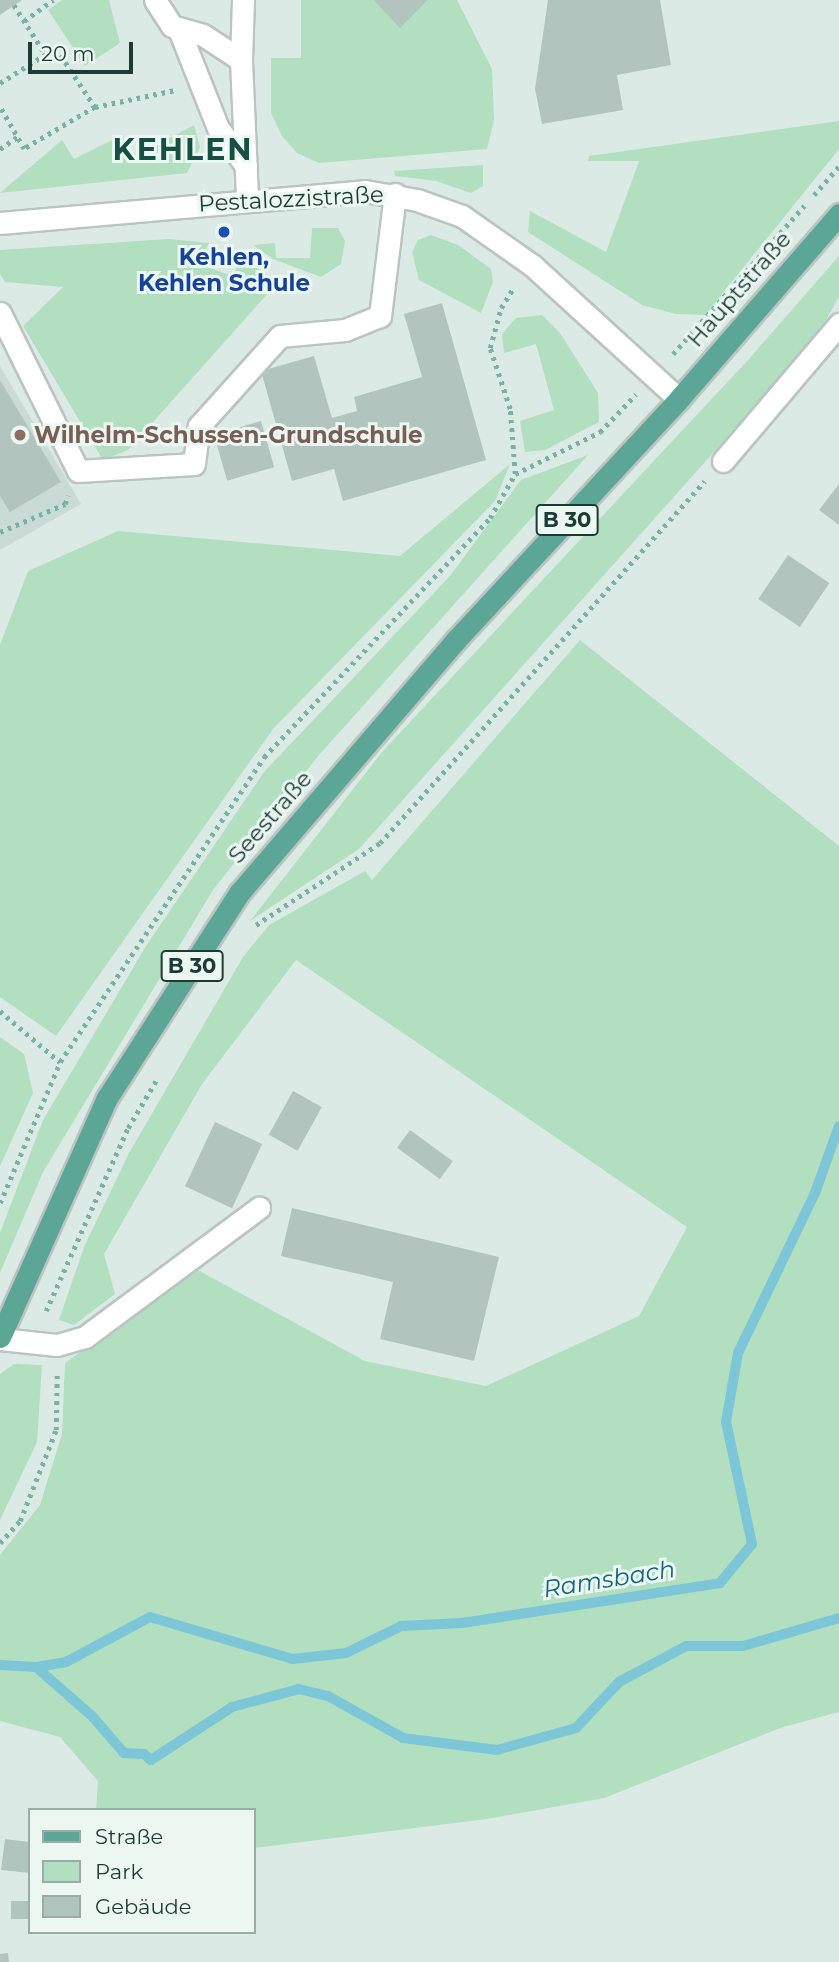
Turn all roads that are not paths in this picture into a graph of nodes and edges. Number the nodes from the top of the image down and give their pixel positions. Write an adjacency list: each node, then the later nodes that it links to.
1 (155, 0): 3 (street)
2 (243, 0): 4 (street)
3 (180, 32): 4 (street); 5 (street)
4 (240, 60): 5 (street)
5 (246, 166): 7 (street)
6 (396, 194): 7 (street, Pestalozzistraße); 10 (street); 12 (street, Pestalozzistraße)
7 (247, 198): 9 (street, Pestalozzistraße)
8 (839, 214): 12 (main road, Hauptstraße / B 30)
9 (0, 223)
10 (0, 313)
11 (839, 324): 13 (street)
12 (679, 399): 15 (main road, Seestraße / B 30)
13 (723, 461)
14 (259, 1208): 15 (street)
15 (0, 1338)

